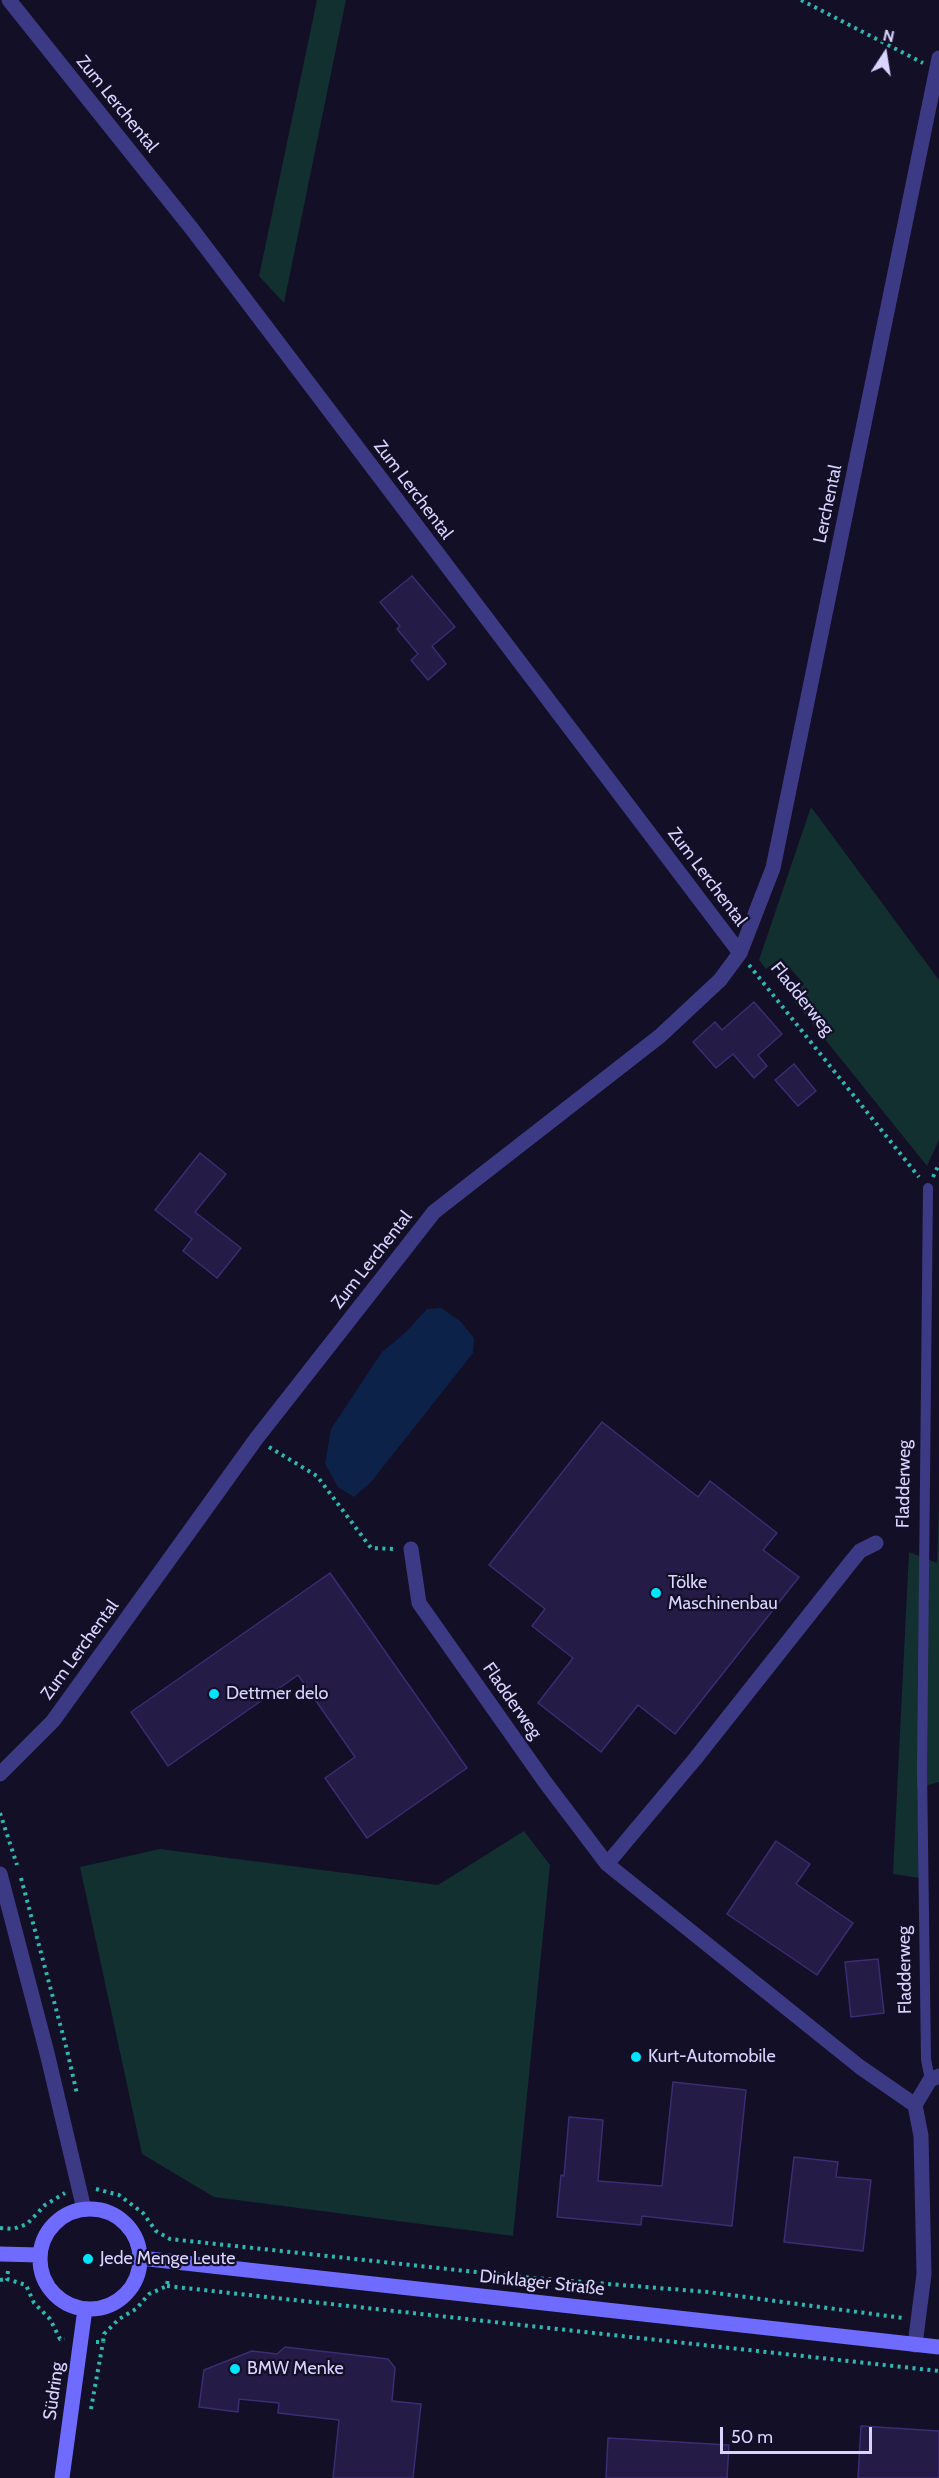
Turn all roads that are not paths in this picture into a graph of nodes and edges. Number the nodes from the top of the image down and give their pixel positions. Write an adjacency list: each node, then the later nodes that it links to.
1 (9, 0): 3 (street, Zum Lerchental)
2 (938, 64): 3 (street, Lerchental)
3 (740, 953): 7 (street, Zum Lerchental)
4 (928, 1188): 10 (lane, Fladderweg)
5 (876, 1542): 8 (street, Fladderweg)
6 (411, 1549): 8 (street, Fladderweg)
7 (0, 1774)
8 (607, 1864): 11 (street, Fladderweg)
9 (0, 1874): 12 (street)
10 (935, 2078): 11 (street, Fladderweg)
11 (915, 2105): 17 (street)
12 (84, 2209): 14 (main road); 15 (main road)
13 (0, 2254): 14 (main road)
14 (39, 2255): 16 (main road)
15 (140, 2258): 16 (main road); 17 (main road, Dinklager Straße)
16 (85, 2309): 19 (main road, Südring)
17 (915, 2345): 18 (main road, Dinklager Straße)
18 (939, 2347)
19 (62, 2478)

